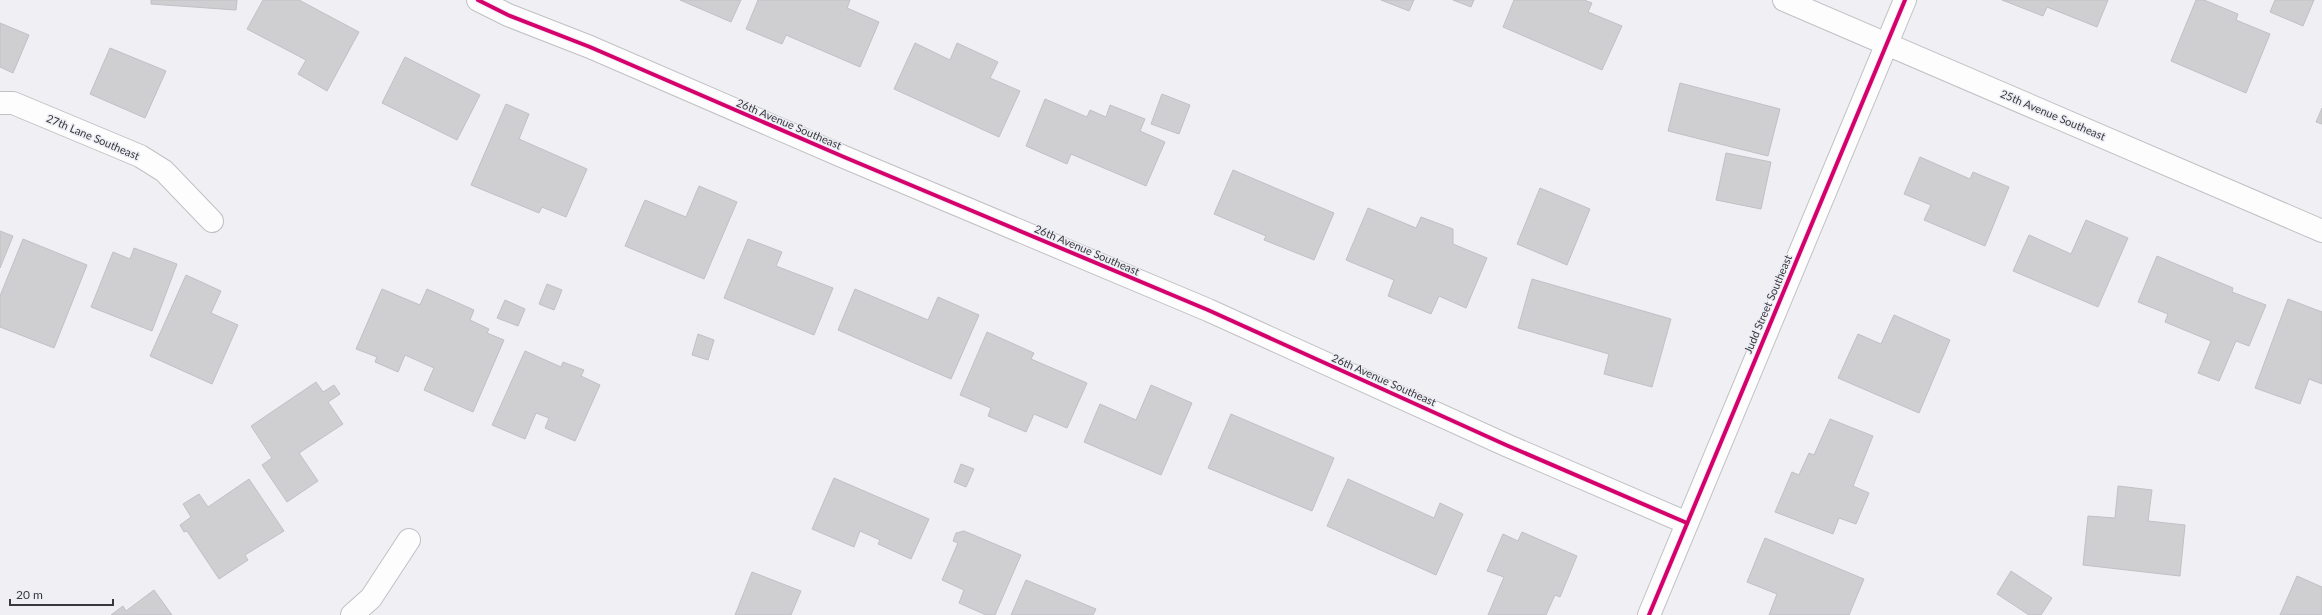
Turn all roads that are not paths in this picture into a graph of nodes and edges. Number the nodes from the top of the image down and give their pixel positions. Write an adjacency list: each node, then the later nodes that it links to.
1 (478, 0): 8 (street, 26th Avenue Southeast)
2 (1784, 0): 4 (street, 25th Avenue Southeast)
3 (1905, 0): 4 (street, Judd Street Southeast)
4 (1886, 44): 7 (street, 25th Avenue Southeast); 8 (street, Judd Street Southeast)
5 (0, 103): 6 (street, 27th Lane Southeast)
6 (212, 221)
7 (2322, 231)
8 (1687, 523): 11 (street, Judd Street Southeast)
9 (409, 540): 10 (street)
10 (352, 615)
11 (1649, 615)

